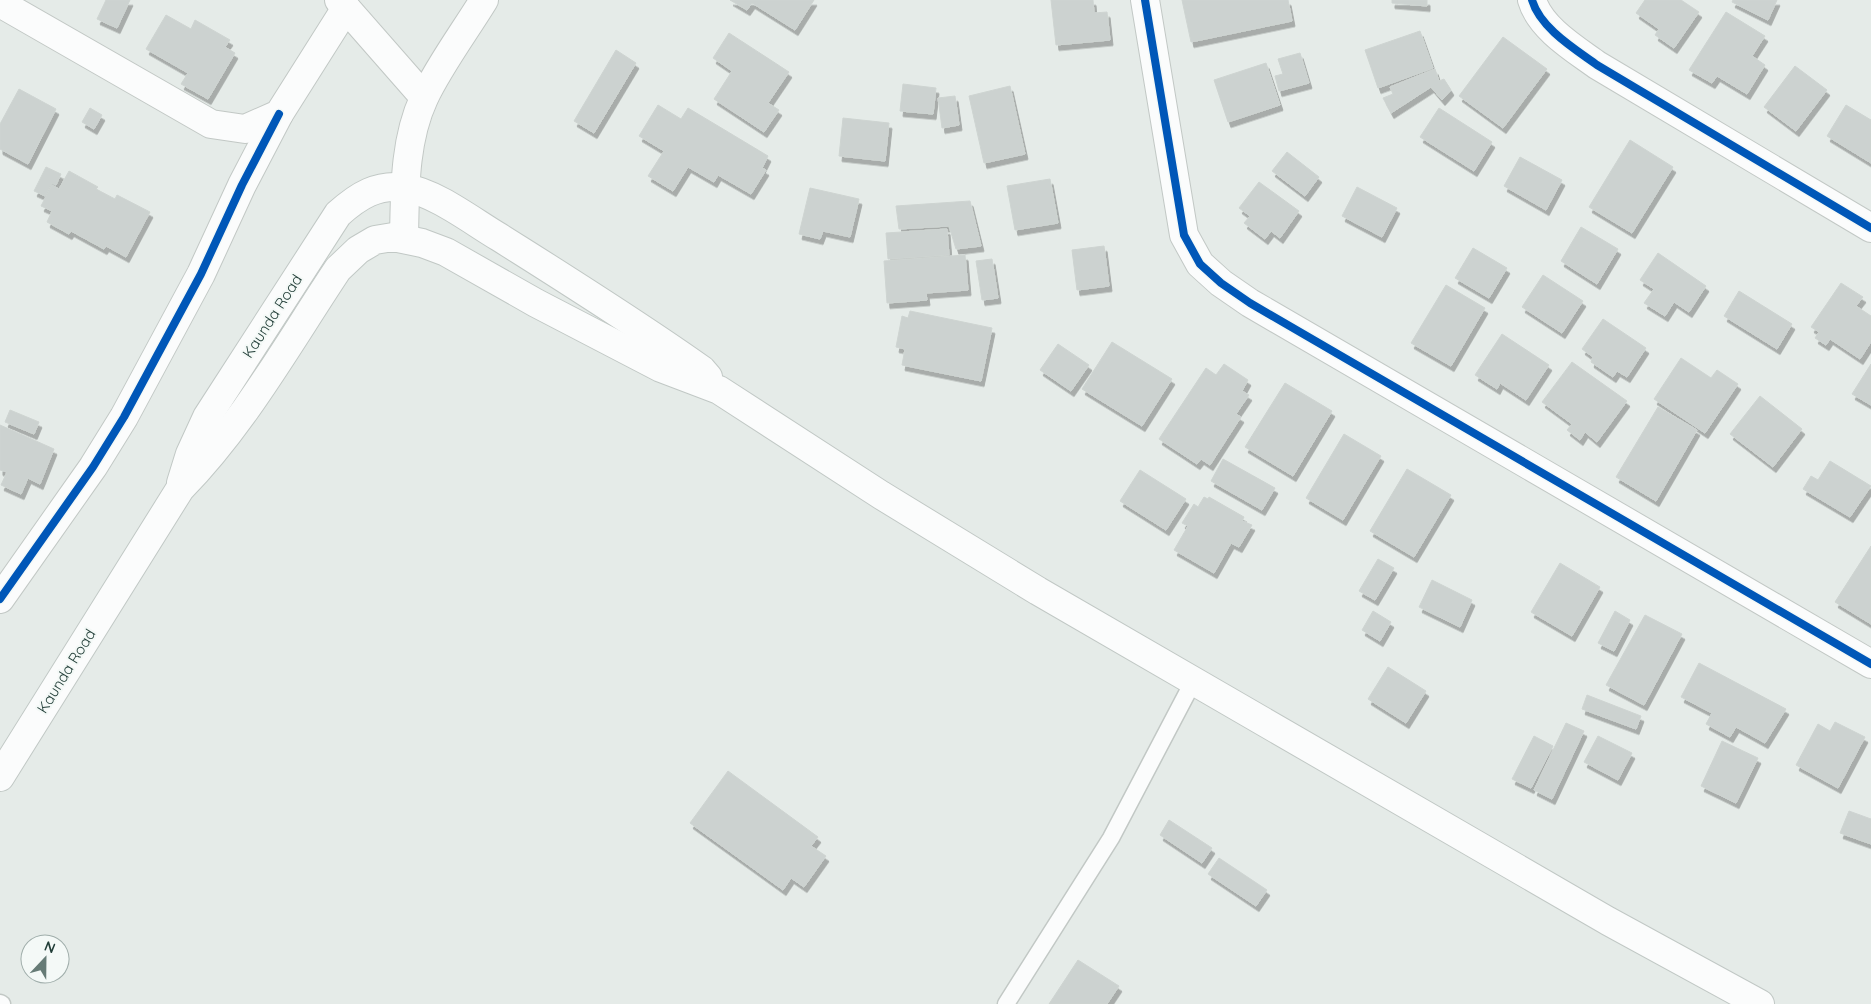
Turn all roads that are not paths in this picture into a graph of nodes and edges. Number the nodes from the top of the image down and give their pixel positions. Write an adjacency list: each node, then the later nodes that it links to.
1 (484, 0): 6 (main road)
2 (1145, 0): 14 (main road)
3 (1532, 0): 9 (main road)
4 (0, 3): 7 (main road)
5 (342, 4): 6 (main road); 7 (main road)
6 (424, 97): 8 (main road)
7 (279, 114): 13 (main road)
8 (405, 187): 10 (main road); 11 (main road, Kaunda Road); 12 (main road, Kaunda Road)
9 (1871, 228)
10 (404, 238): 11 (main road, Kaunda Road); 12 (main road, Kaunda Road)
11 (719, 390): 15 (main road)
12 (180, 489): 16 (main road, Kaunda Road)
13 (0, 599)
14 (1871, 664)
15 (1194, 680): 17 (lane); 18 (main road)
16 (0, 777)
17 (1006, 1004)
18 (1760, 1004)

